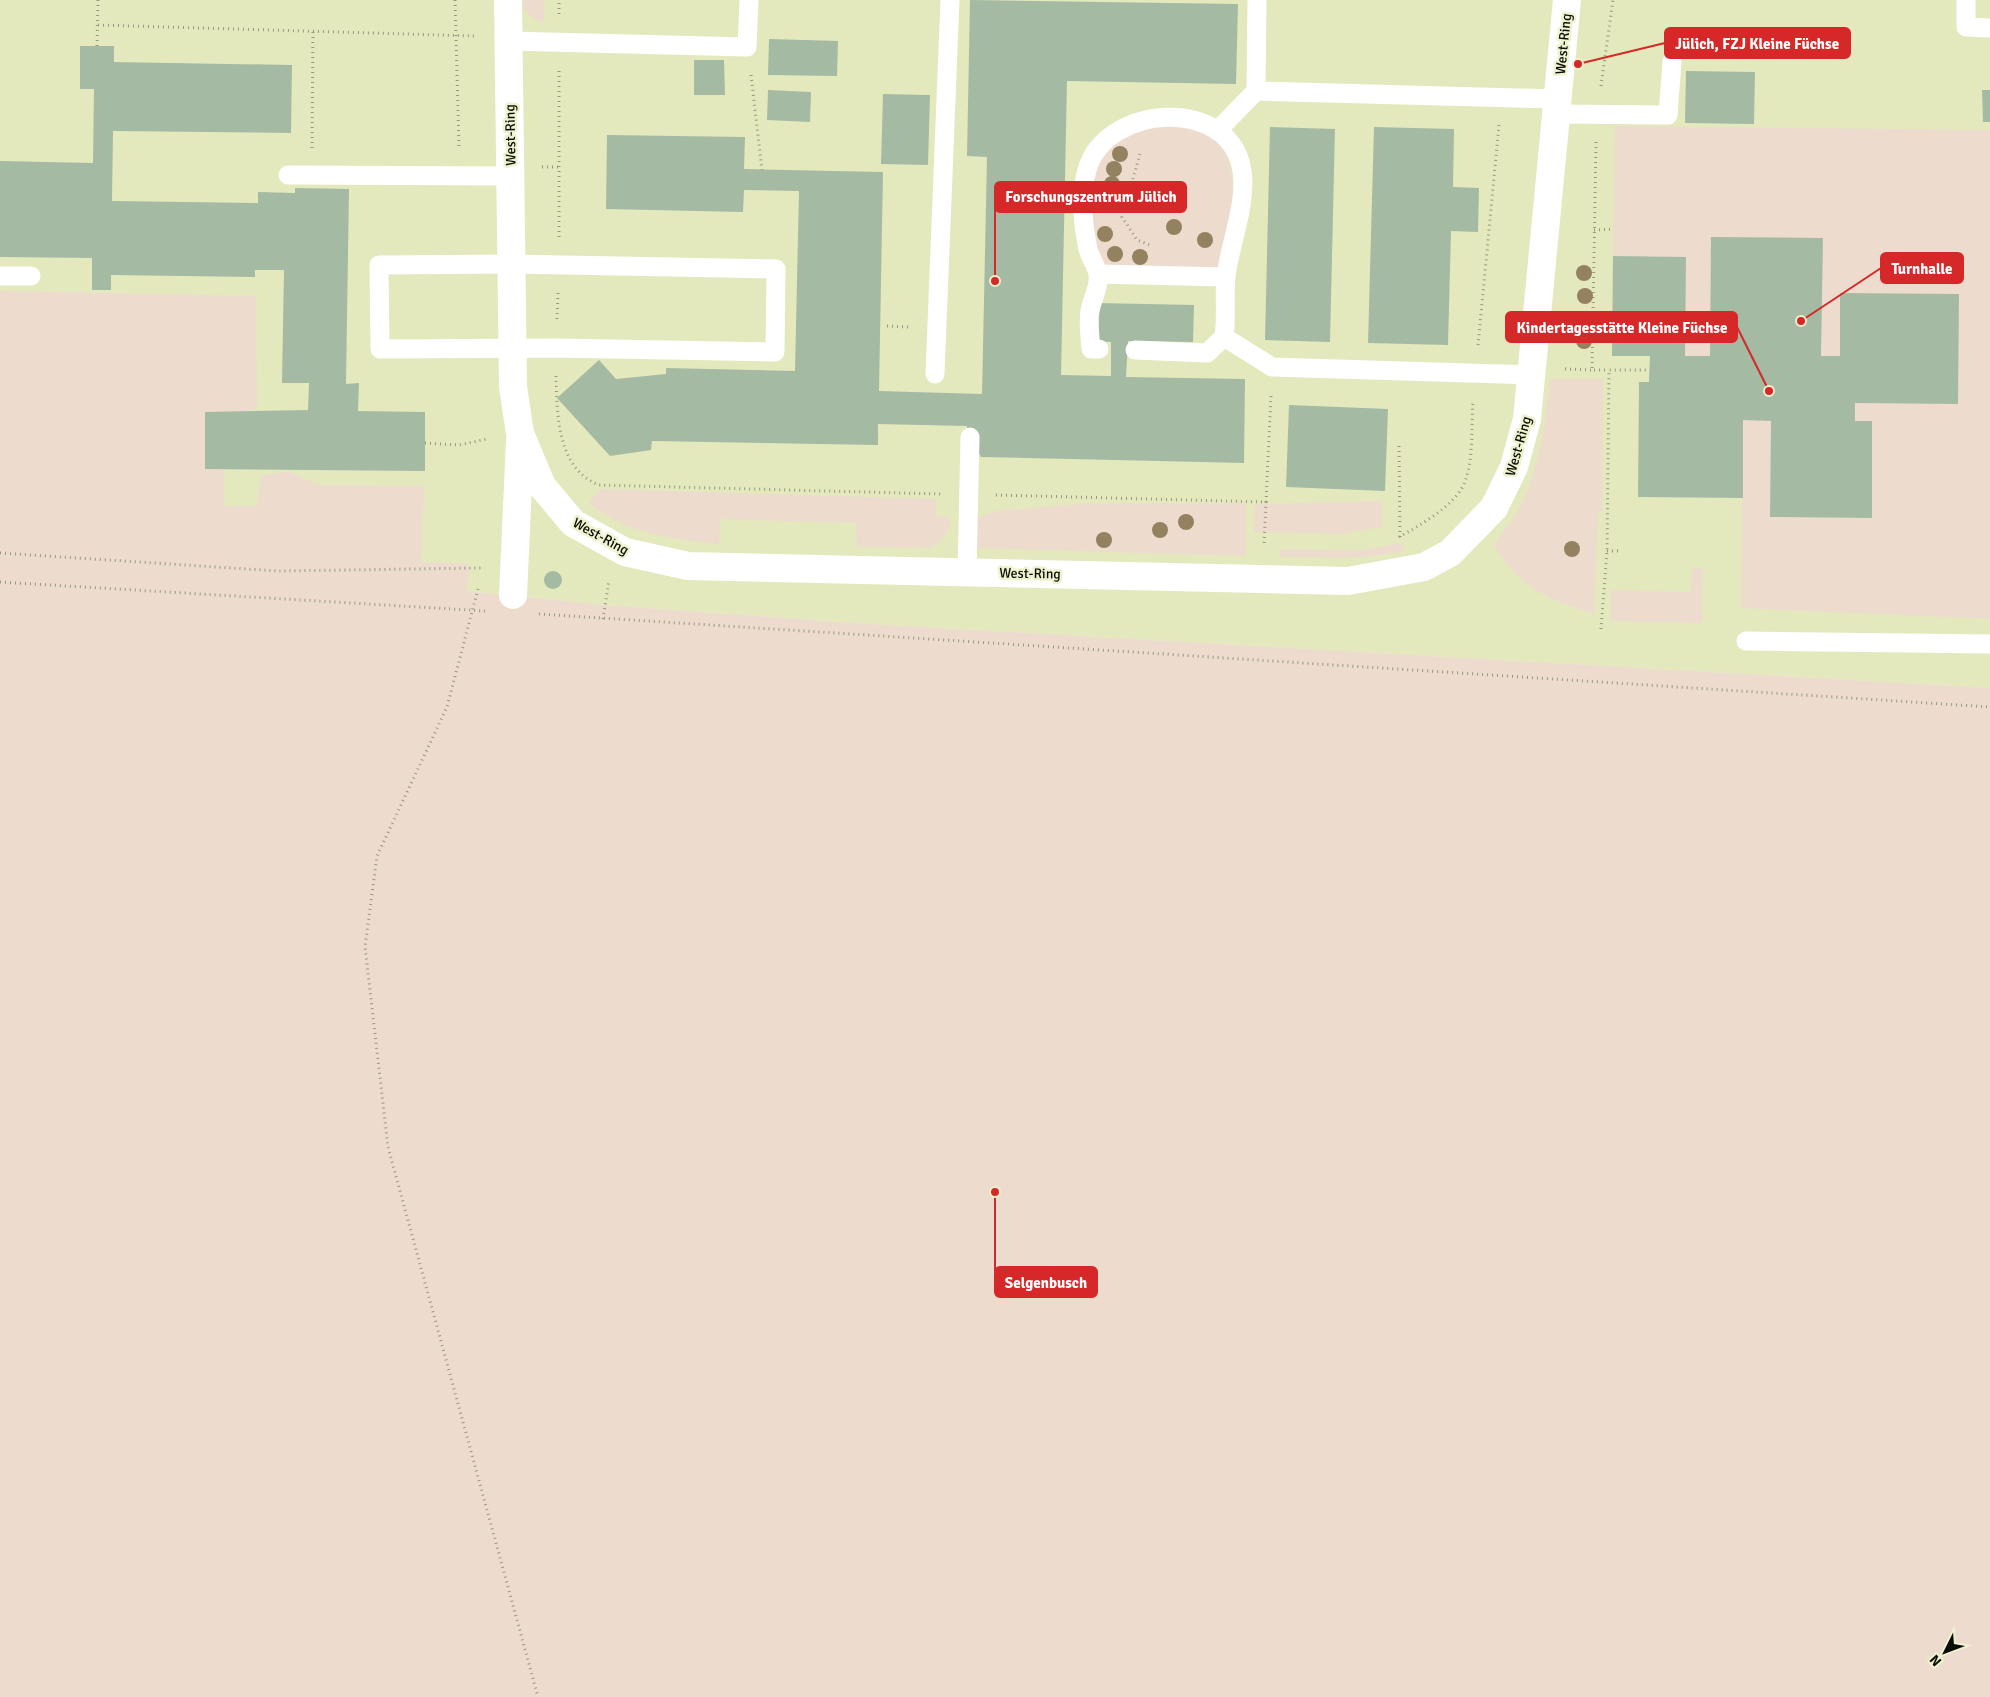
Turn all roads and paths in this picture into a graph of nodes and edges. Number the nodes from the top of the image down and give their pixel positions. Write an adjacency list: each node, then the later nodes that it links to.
1 (98, 0): 11 (path)
2 (455, 0): 14 (path)
3 (508, 0): 15 (street, West-Ring)
4 (559, 0): 16 (path)
5 (749, 0): 18 (lane)
6 (950, 0): 47 (lane)
7 (1258, 0): 20 (lane)
8 (1567, 0): 21 (street, West-Ring)
9 (1613, 0): 22 (path)
10 (1966, 0): 12 (lane)
11 (98, 25): 13 (path); 17 (path)
12 (1988, 28)
13 (313, 31): 14 (path); 27 (path)
14 (456, 36): 15 (path); 28 (path)
15 (508, 39): 16 (lane); 29 (street, West-Ring)
16 (559, 41): 18 (lane); 34 (path)
17 (97, 46)
18 (747, 47): 25 (path)
19 (1672, 62): 22 (lane)
20 (1256, 91): 21 (lane); 24 (lane)
21 (1557, 107): 22 (lane); 48 (street, West-Ring)
22 (1597, 114): 31 (path)
23 (1145, 120): 24 (lane); 32 (path); 35 (lane)
24 (1217, 131): 38 (lane)
25 (762, 170)
26 (288, 175): 27 (lane)
27 (311, 175): 28 (lane)
28 (459, 175): 29 (lane)
29 (510, 176): 33 (street, West-Ring)
30 (1613, 229): 31 (path)
31 (1594, 230): 45 (path)
32 (1152, 247)
33 (511, 264): 34 (lane); 40 (street, West-Ring); 40 (lane)
34 (559, 264): 41 (path); 41 (lane)
35 (1098, 274): 38 (lane); 42 (lane)
36 (0, 276): 37 (lane)
37 (31, 276)
38 (1226, 277): 39 (lane)
39 (1224, 337): 43 (lane); 44 (lane)
40 (512, 348): 41 (lane); 49 (street, West-Ring)
41 (556, 348): 53 (path)
42 (1099, 349)
43 (1136, 350)
44 (1272, 367): 48 (lane); 54 (path)
45 (1609, 370): 46 (path); 55 (path)
46 (1650, 370)
47 (935, 374)
48 (1531, 375): 58 (street, West-Ring)
49 (520, 432): 51 (path); 60 (street); 61 (street, West-Ring)
50 (970, 437): 53 (lane)
51 (425, 442)
52 (1399, 446): 58 (path)
53 (969, 495): 54 (path); 61 (lane)
54 (1266, 502): 63 (path)
55 (1607, 551): 56 (path); 69 (path)
56 (1618, 551)
57 (0, 554): 59 (path)
58 (1424, 566): 63 (street, West-Ring)
59 (479, 568): 60 (path); 62 (path)
60 (514, 568): 66 (street)
61 (968, 572): 63 (street, West-Ring)
62 (478, 576)
63 (1263, 578)
64 (0, 582): 67 (path)
65 (478, 584): 67 (path)
66 (522, 604): 72 (path)
67 (473, 610): 68 (path); 73 (path)
68 (492, 611)
69 (1601, 629)
70 (1746, 641): 71 (lane)
71 (1990, 644)
72 (1990, 707)
73 (538, 1697)

